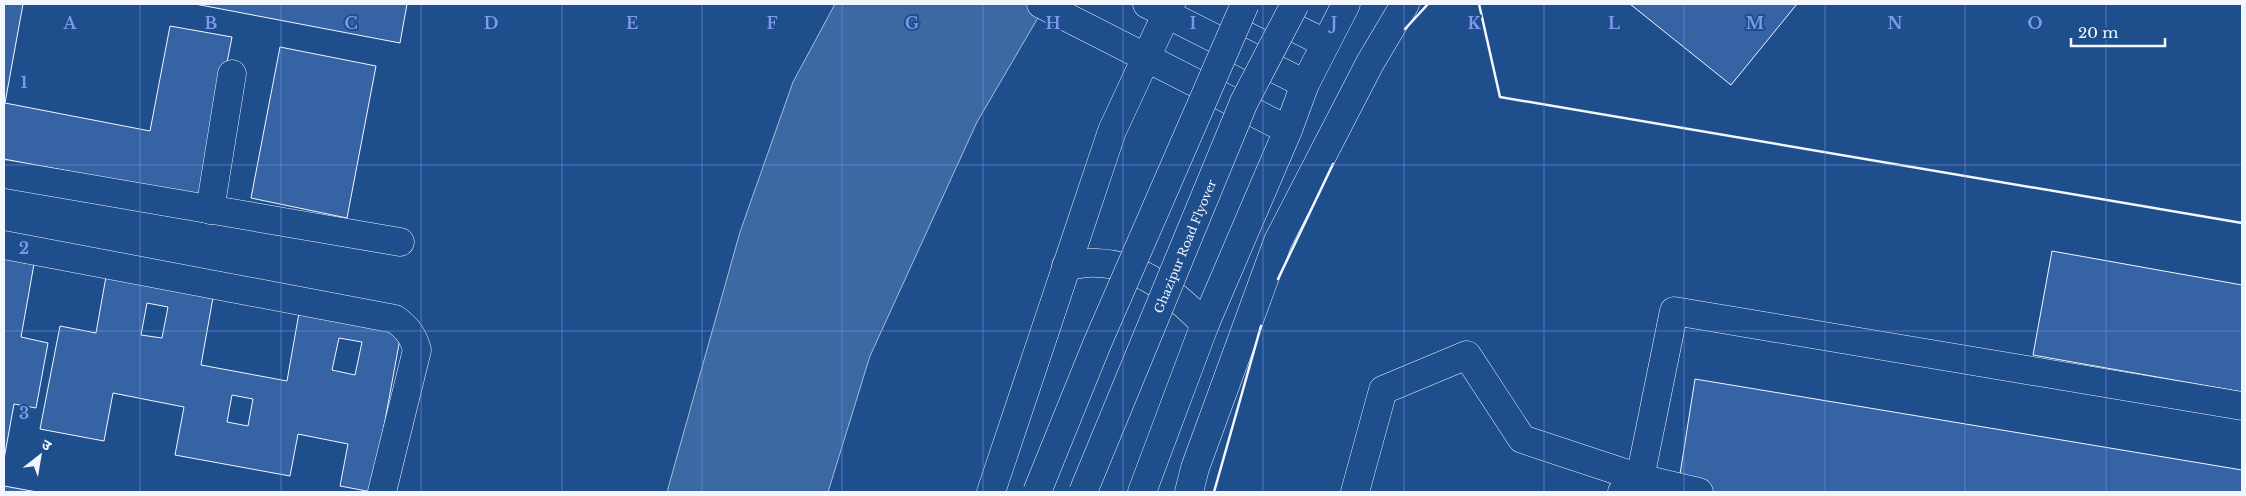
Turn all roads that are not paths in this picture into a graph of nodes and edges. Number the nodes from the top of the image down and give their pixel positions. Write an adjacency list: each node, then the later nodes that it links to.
1 (1041, 4): 8 (main road)
2 (1246, 4): 7 (main road); 22 (main road, bridge)
3 (1295, 4): 23 (main road, Ghazipur Road Flyover, bridge)
4 (1405, 4): 25 (main road)
5 (1343, 5): 7 (main road)
6 (1162, 7): 8 (main road); 10 (main road)
7 (1325, 43): 10 (main road)
8 (1146, 59): 11 (main road); 16 (main road)
9 (232, 74): 13 (main road)
10 (1305, 84): 11 (main road)
11 (1288, 130): 17 (main road)
12 (4, 174): 13 (main road)
13 (210, 210): 14 (main road)
14 (400, 242)
15 (4, 245): 20 (main road)
16 (1066, 266): 17 (main road); 21 (main road)
17 (1205, 324): 24 (main road)
18 (2242, 406): 19 (main road)
19 (1631, 485): 26 (main road); 27 (main road)
20 (382, 492)
21 (990, 492)
22 (1037, 492)
23 (1084, 492)
24 (1142, 492)
25 (1189, 492)
26 (1355, 492)
27 (1699, 492)

